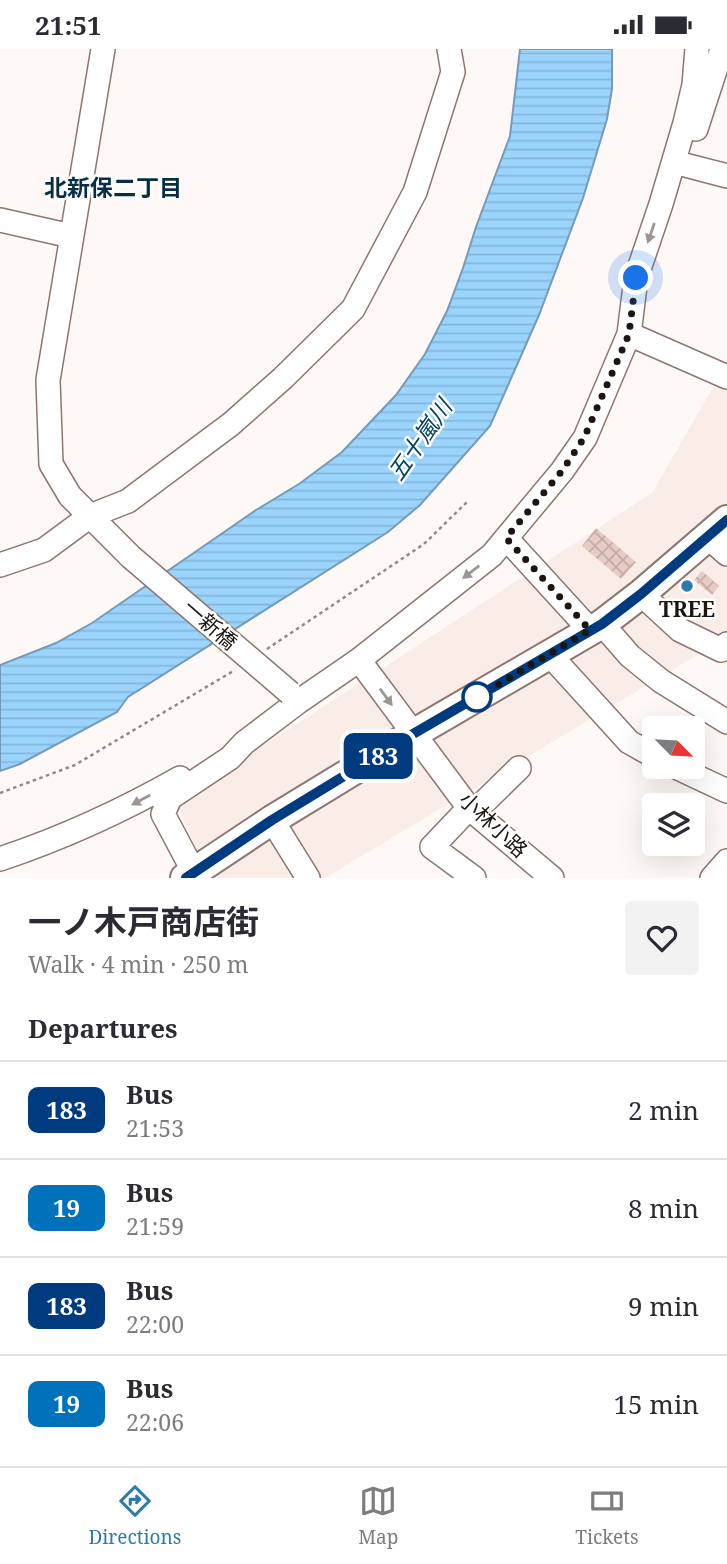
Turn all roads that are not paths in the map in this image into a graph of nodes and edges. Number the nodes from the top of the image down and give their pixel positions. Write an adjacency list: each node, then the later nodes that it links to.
1 (103, 49): 9 (street, 一新橋)
2 (449, 49): 12 (street)
3 (697, 49): 7 (street)
4 (722, 49): 5 (street)
5 (685, 165): 6 (street); 7 (street)
6 (727, 176)
7 (666, 187): 10 (street, one-way to 10)
8 (0, 220): 9 (street)
9 (71, 236): 12 (street, 一新橋)
10 (629, 334): 11 (street); 14 (street)
11 (727, 377)
12 (90, 516): 15 (street); 21 (street, 一新橋, bridge)
13 (721, 537): 16 (main road)
14 (506, 538): 17 (street); 20 (street, one-way to 20)
15 (0, 565)
16 (641, 594): 17 (main road); 18 (street)
17 (596, 627): 19 (main road); 22 (street)
18 (727, 644)
19 (550, 655): 23 (main road); 25 (street)
20 (359, 660): 21 (street); 23 (street, 小林小路, one-way to 23)
21 (294, 698): 24 (street)
22 (727, 722)
23 (413, 734): 29 (street, 小林小路); 30 (main road)
24 (244, 743): 31 (street, one-way to 31); 33 (street)
25 (642, 749)
26 (519, 768): 29 (street)
27 (702, 779): 28 (street)
28 (727, 791)
29 (471, 810): 35 (street); 36 (street, 小林小路)
30 (272, 820): 33 (main road); 34 (street)
31 (0, 859)
32 (727, 861): 37 (street)
33 (193, 876)
34 (308, 878)
35 (474, 878)
36 (552, 878)
37 (712, 878)

